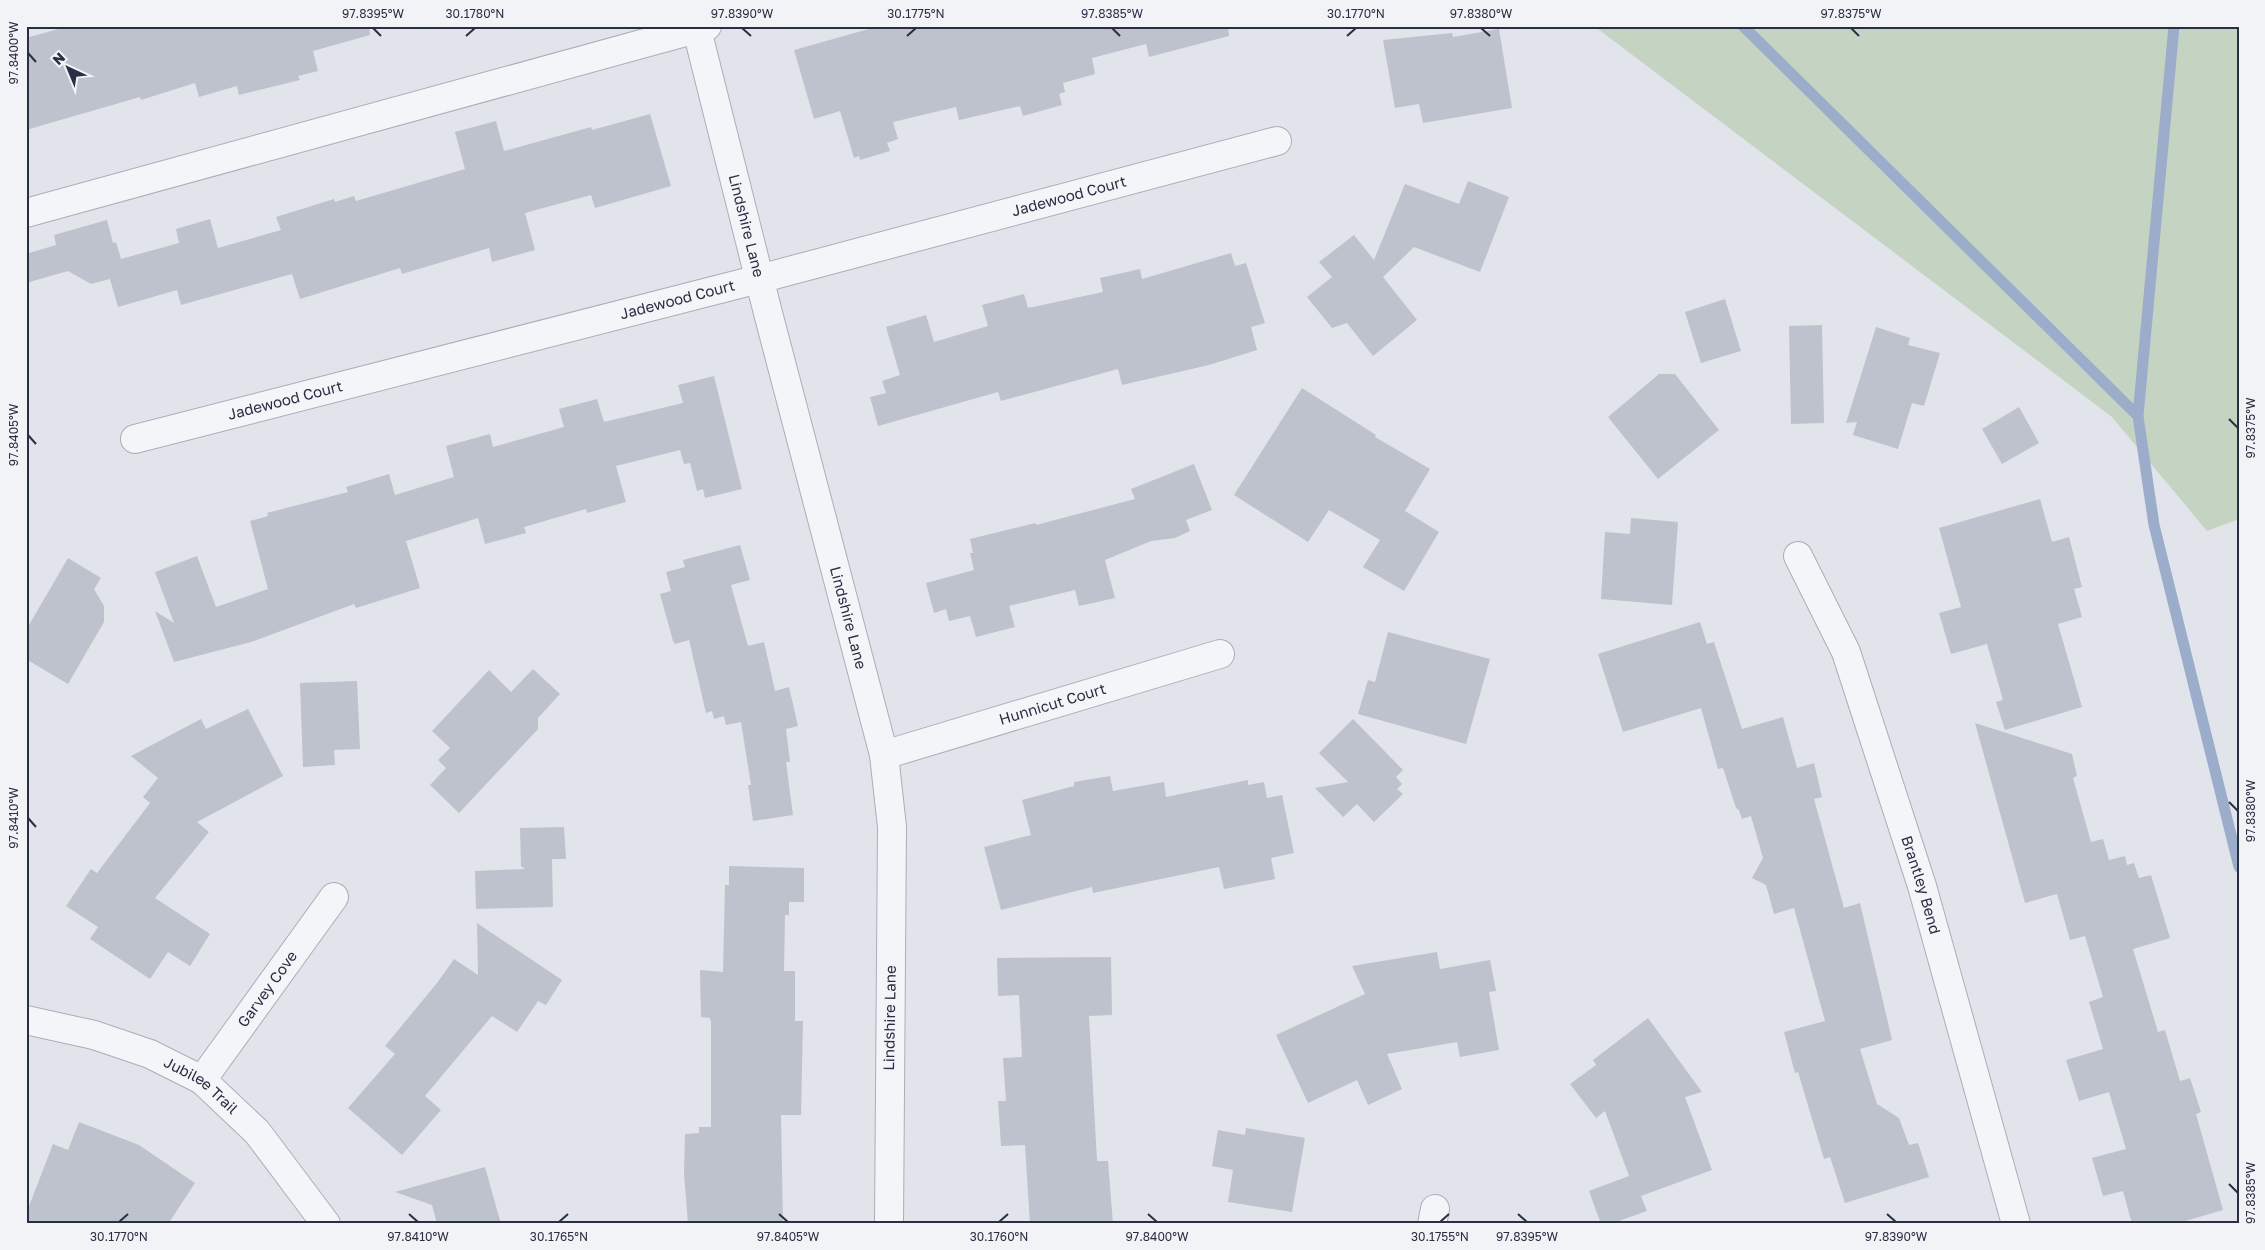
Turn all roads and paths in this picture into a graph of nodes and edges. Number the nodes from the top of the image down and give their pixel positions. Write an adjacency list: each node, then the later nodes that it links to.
1 (700, 27): 3 (street); 4 (street, Lindshire Lane)
2 (1277, 141): 4 (street, Jadewood Court)
3 (26, 213)
4 (759, 279): 5 (street, Jadewood Court); 8 (street, Lindshire Lane)
5 (135, 439)
6 (1798, 556): 14 (street, Brantley Bend)
7 (1220, 654): 8 (street, Hunnicut Court)
8 (884, 755): 13 (street, Lindshire Lane)
9 (334, 897): 11 (street, Garvey Cove)
10 (26, 1020): 11 (street, Jubilee Trail)
11 (202, 1080): 12 (street, Jubilee Trail)
12 (326, 1224)
13 (889, 1224)
14 (2016, 1224)

